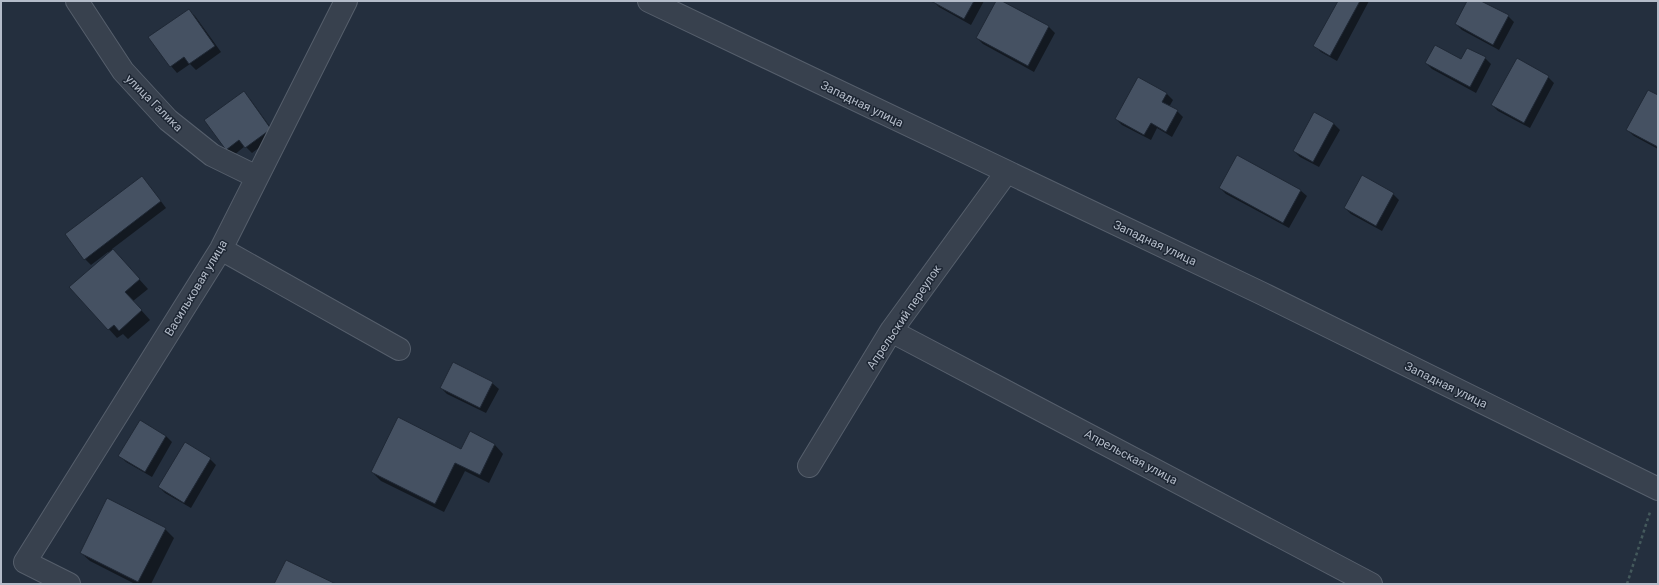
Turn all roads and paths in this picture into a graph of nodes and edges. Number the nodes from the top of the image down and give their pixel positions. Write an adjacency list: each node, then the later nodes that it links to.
1 (77, 1): 5 (street, улица Галика)
2 (346, 1): 5 (street, Васильковая улица)
3 (649, 1): 4 (street, Западная улица)
4 (1006, 173): 7 (street, Апрельский переулок); 10 (street, Западная улица)
5 (257, 177): 6 (street, Васильковая улица)
6 (221, 249): 8 (street); 11 (street, Васильковая улица)
7 (891, 331): 9 (street, Апрельский переулок); 12 (street, Апрельская улица)
8 (399, 350)
9 (809, 466)
10 (1658, 489): 13 (path)
11 (69, 584)
12 (1371, 584)
13 (1627, 584)

